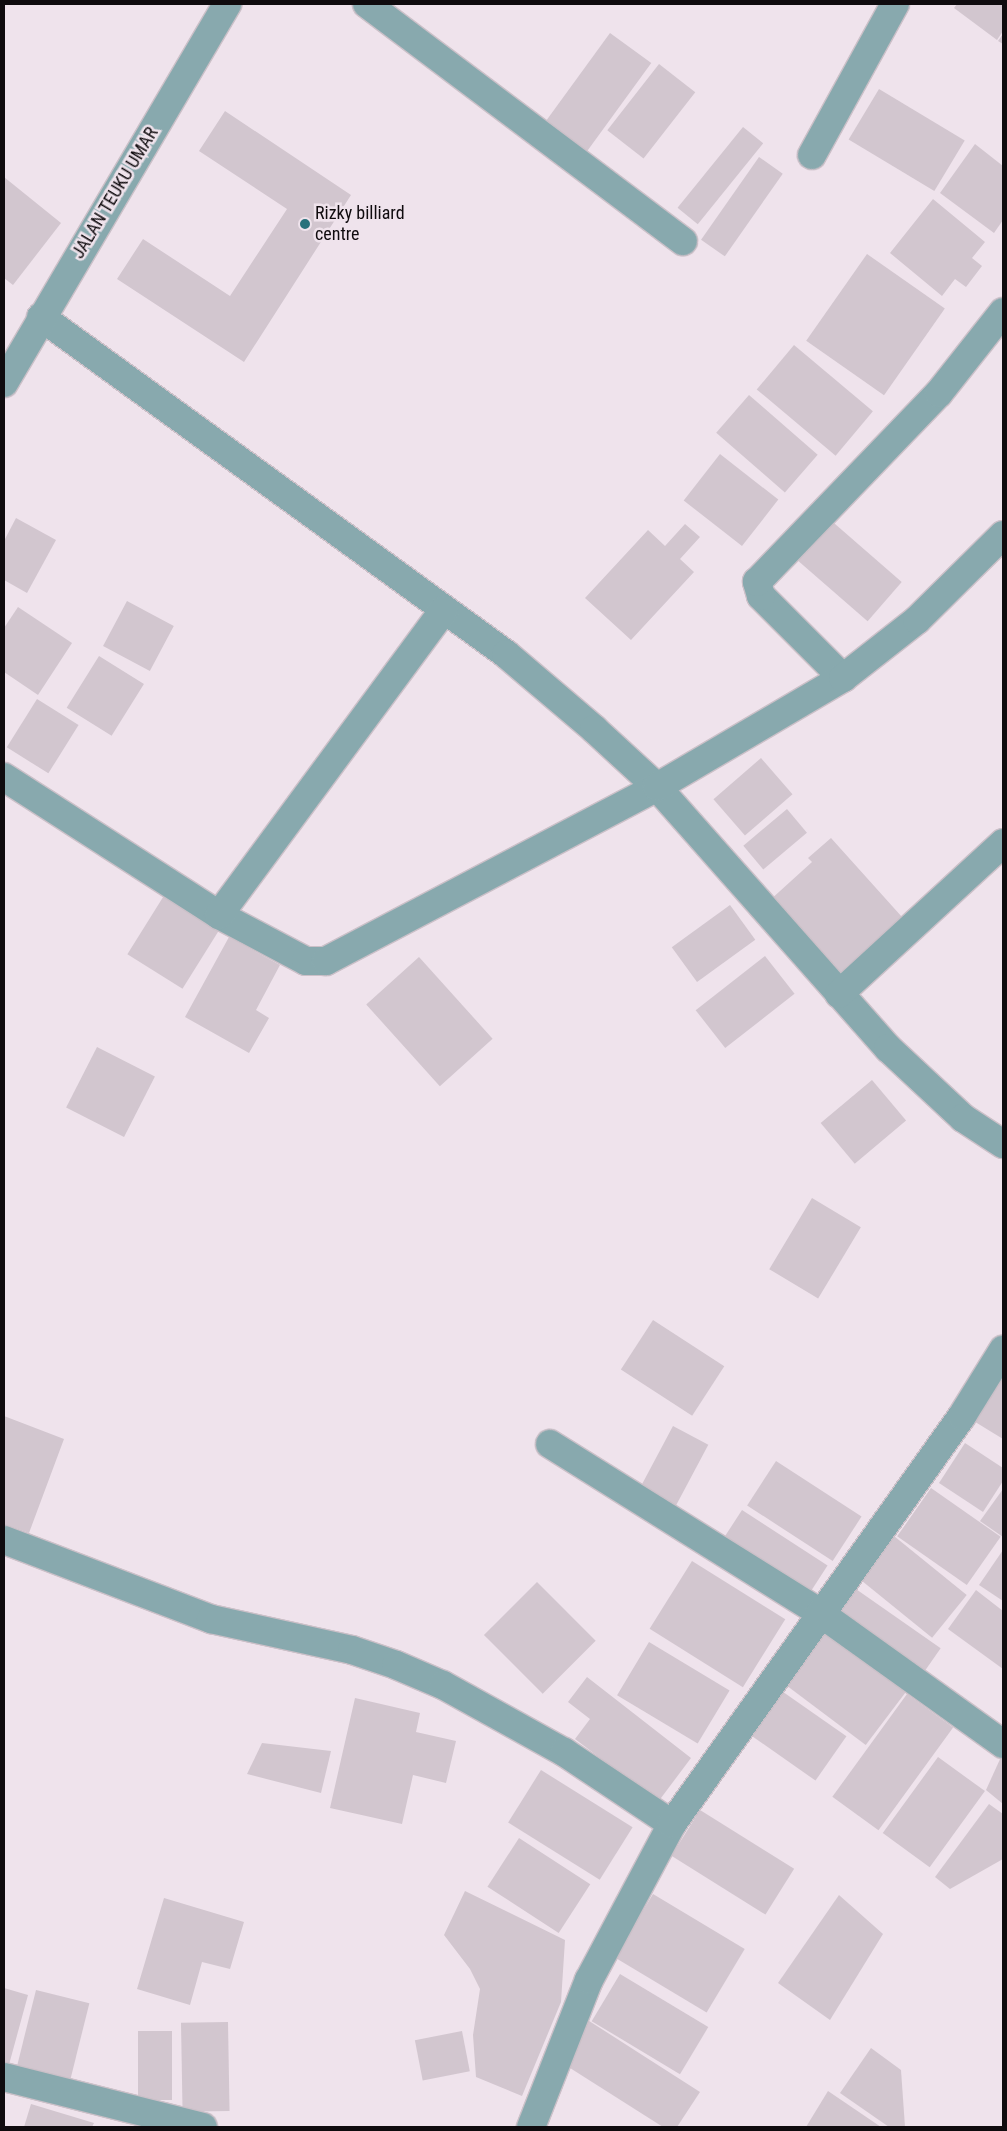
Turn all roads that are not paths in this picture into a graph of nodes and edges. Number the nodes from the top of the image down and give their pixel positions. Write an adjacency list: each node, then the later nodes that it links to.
1 (227, 4): 7 (street, JALAN TEUKU UMAR)
2 (367, 4): 5 (street)
3 (895, 4): 4 (street)
4 (812, 155)
5 (682, 240)
6 (1003, 312): 11 (street)
7 (41, 317): 8 (street, JALAN TEUKU UMAR); 10 (street)
8 (4, 383)
9 (1003, 535): 11 (street)
10 (444, 610): 13 (street); 15 (street)
11 (844, 678): 13 (street)
12 (4, 777): 15 (street)
13 (657, 788): 15 (street); 16 (street)
14 (1003, 843): 16 (street)
15 (219, 914)
16 (839, 994): 17 (street)
17 (1003, 1144)
18 (1003, 1350): 21 (street)
19 (550, 1444): 21 (street)
20 (4, 1540): 23 (street)
21 (820, 1613): 22 (street); 23 (street)
22 (1003, 1744)
23 (672, 1824): 26 (street)
24 (4, 2077): 25 (street)
25 (203, 2127)
26 (532, 2127)

